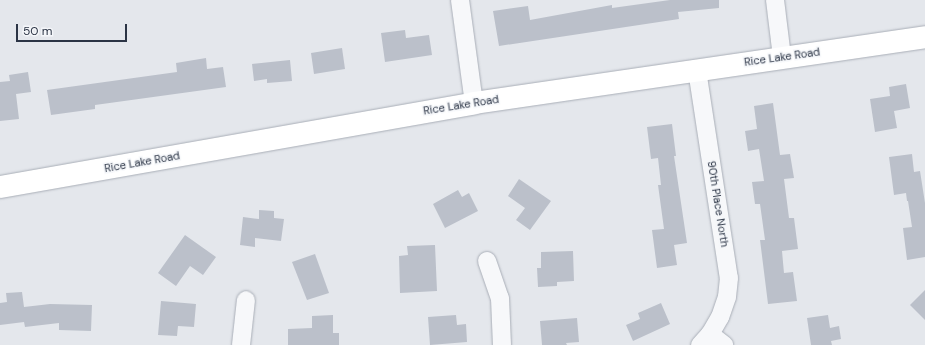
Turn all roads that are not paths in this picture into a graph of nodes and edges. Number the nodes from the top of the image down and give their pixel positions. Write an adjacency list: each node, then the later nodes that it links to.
1 (460, 0): 6 (street)
2 (775, 0): 4 (street)
3 (925, 37): 4 (street, Rice Lake Road)
4 (782, 57): 5 (street, Rice Lake Road)
5 (697, 70): 6 (street, Rice Lake Road); 10 (street, 90th Place North)
6 (474, 103): 7 (street, Rice Lake Road)
7 (0, 187)
8 (487, 261): 12 (street)
9 (246, 300): 11 (street)
10 (711, 341)
11 (241, 345)
12 (502, 345)

